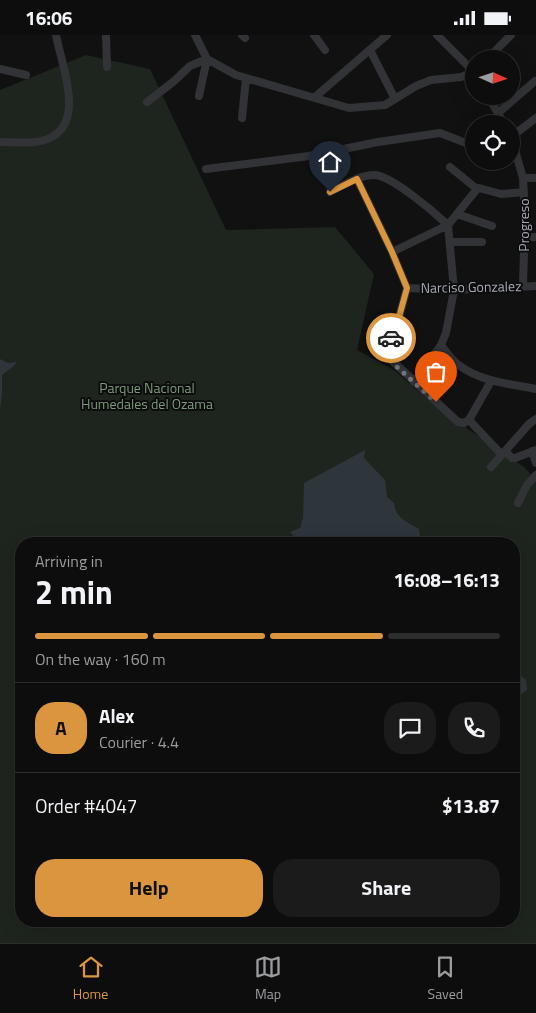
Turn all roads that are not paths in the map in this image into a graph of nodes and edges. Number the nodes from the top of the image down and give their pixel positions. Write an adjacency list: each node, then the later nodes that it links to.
1 (56, 35): 28 (street)
2 (106, 35): 13 (street)
3 (195, 35): 11 (street)
4 (314, 35): 8 (street)
5 (387, 35): 9 (street)
6 (437, 35): 12 (street)
7 (507, 36): 10 (street)
8 (325, 50)
9 (370, 50): 20 (street); 21 (street)
10 (495, 50)
11 (207, 59): 17 (street); 19 (street); 22 (street)
12 (465, 63)
13 (107, 67)
14 (0, 69): 15 (street)
15 (26, 75)
16 (465, 75): 21 (street)
17 (246, 78): 20 (street); 25 (street)
18 (535, 81): 24 (street)
19 (199, 96)
20 (315, 97): 21 (street)
21 (395, 99)
22 (146, 102)
23 (493, 105): 24 (street)
24 (498, 113)
25 (242, 117)
26 (536, 118): 27 (street)
27 (520, 130)
28 (0, 143)
29 (465, 143): 32 (street)
30 (450, 167): 36 (street)
31 (520, 168): 33 (street, Progreso)
32 (206, 169)
33 (523, 178): 34 (street); 38 (street, Progreso)
34 (536, 178)
35 (357, 179): 37 (street); 40 (street); 46 (street)
36 (477, 189): 38 (street); 39 (street)
37 (330, 192)
38 (524, 192): 43 (street, Progreso)
39 (457, 214): 40 (street); 41 (street)
40 (448, 225): 44 (street); 46 (street)
41 (492, 226)
42 (536, 237): 43 (street)
43 (524, 238): 47 (street, Progreso)
44 (450, 241): 45 (street); 50 (street)
45 (482, 242)
46 (392, 252): 49 (street)
47 (523, 286): 48 (street, Narciso Gonzalez); 50 (street, Narciso Gonzalez)
48 (536, 286)
49 (407, 288): 50 (street, Narciso Gonzalez); 53 (street)
50 (454, 290): 51 (street)
51 (441, 345): 52 (street); 53 (street)
52 (491, 381): 54 (street); 56 (street)
53 (414, 382): 56 (street)
54 (536, 389)
55 (536, 419): 58 (street)
56 (469, 420): 58 (street)
57 (534, 450): 58 (street); 59 (street)
58 (504, 453): 60 (street)
59 (536, 463)
60 (491, 467)
61 (536, 475): 62 (street)
62 (518, 503)

